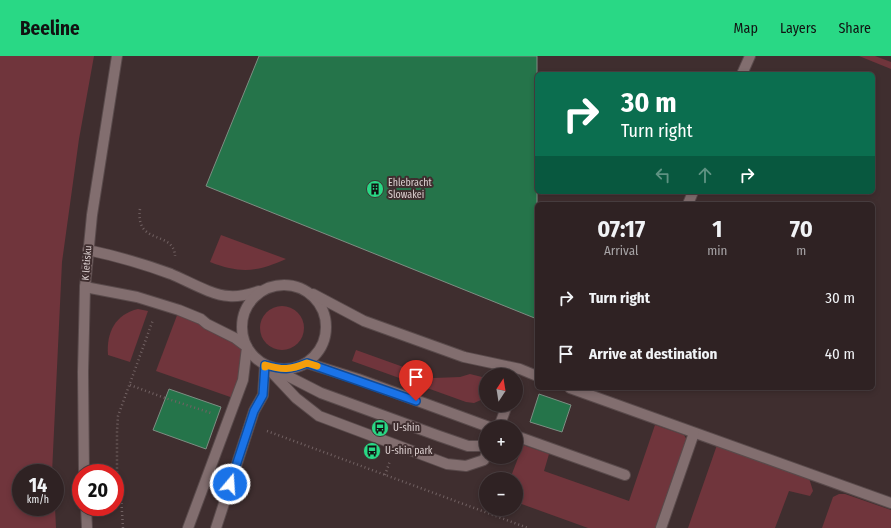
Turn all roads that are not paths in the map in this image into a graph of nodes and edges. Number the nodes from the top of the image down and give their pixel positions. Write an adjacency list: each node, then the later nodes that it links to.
1 (117, 56): 4 (street, K letisku)
2 (750, 56): 3 (street)
3 (743, 72)
4 (88, 250): 5 (street, K letisku); 6 (street)
5 (85, 287): 8 (street); 20 (street, K letisku)
6 (265, 289): 7 (street); 8 (street)
7 (304, 290): 9 (street); 11 (street)
8 (246, 347): 10 (street); 25 (street)
9 (307, 363): 10 (street); 15 (street)
10 (265, 365): 18 (street); 19 (street); 26 (street)
11 (515, 368)
12 (523, 370): 13 (street)
13 (535, 375)
14 (576, 390): 16 (street)
15 (479, 424)
16 (694, 433): 22 (street); 27 (street)
17 (523, 439): 21 (street)
18 (479, 446)
19 (479, 462)
20 (84, 464)
21 (625, 475)
22 (891, 503)
23 (86, 516): 24 (street)
24 (87, 528)
25 (188, 528)
26 (216, 528)
27 (661, 528)

